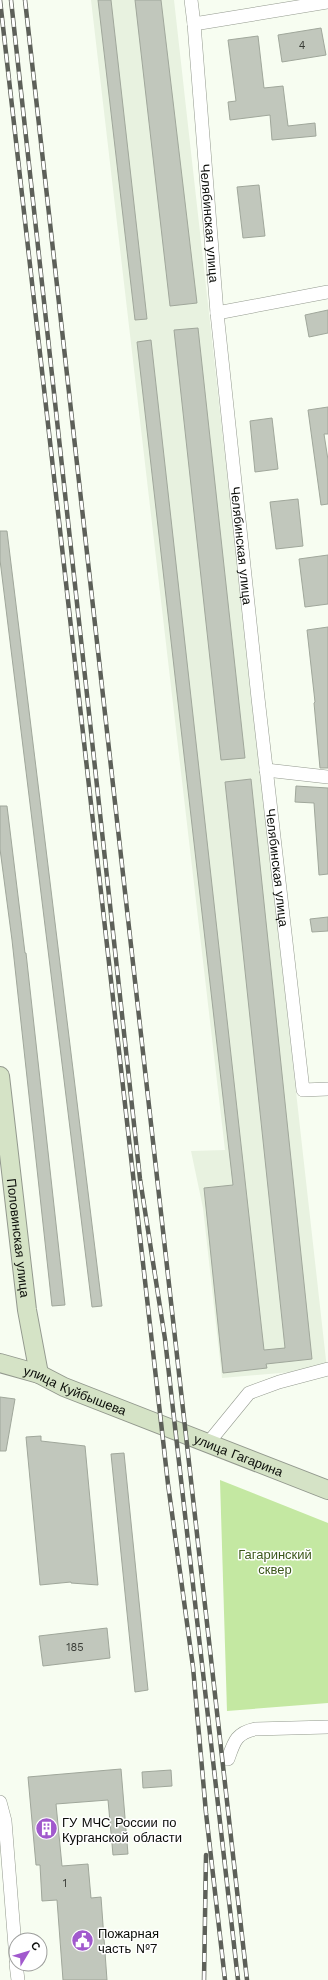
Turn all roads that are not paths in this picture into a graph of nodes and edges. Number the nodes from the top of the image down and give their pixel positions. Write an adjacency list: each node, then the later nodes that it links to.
1 (191, 0): 3 (street, Челябинская улица)
2 (328, 2): 3 (street)
3 (194, 24): 5 (street, Челябинская улица)
4 (328, 292): 5 (street)
5 (217, 312): 6 (street, Челябинская улица)
6 (266, 770): 7 (street); 9 (street, Челябинская улица)
7 (328, 777)
8 (0, 1076): 12 (main road, Половинская улица)
9 (328, 1089)
10 (0, 1363): 12 (main road, улица Куйбышева)
11 (328, 1369): 14 (street)
12 (38, 1374): 13 (main road, улица Куйбышева)
13 (149, 1418): 14 (main road, улица Гагарина)
14 (209, 1442): 15 (main road, улица Гагарина)
15 (328, 1490)
16 (328, 1727): 17 (street)
17 (228, 1759)
18 (0, 1802): 19 (street)
19 (14, 1932)

